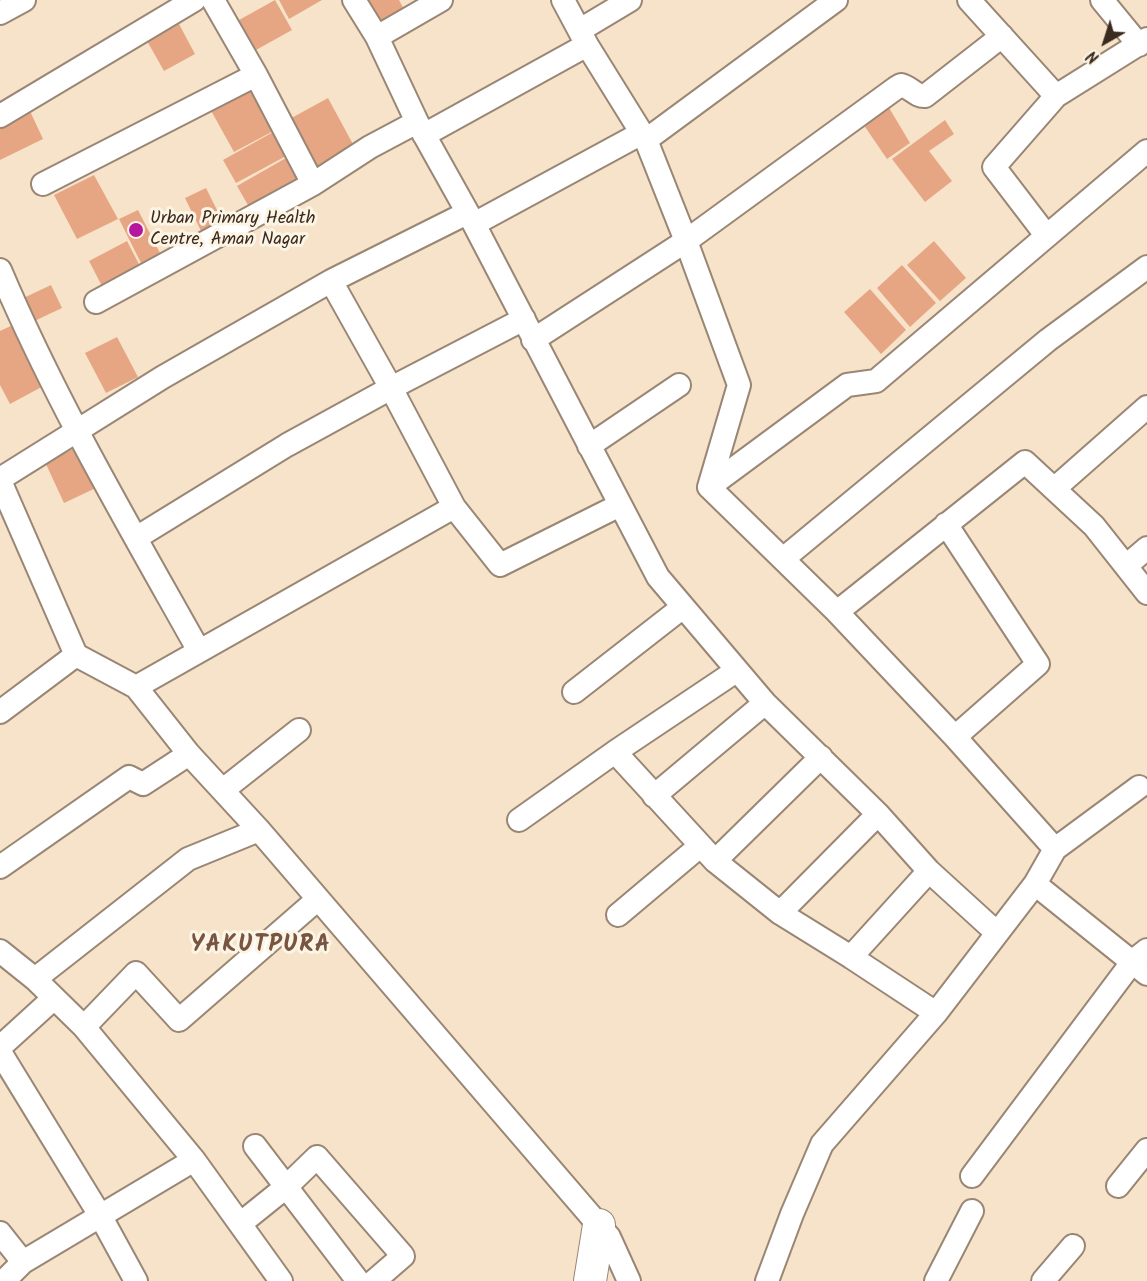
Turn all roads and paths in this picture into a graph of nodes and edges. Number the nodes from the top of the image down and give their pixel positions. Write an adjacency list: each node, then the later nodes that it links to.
1 (24, 0): 11 (street)
2 (194, 0): 18 (street)
3 (213, 0): 16 (street)
4 (354, 0): 13 (street)
5 (441, 0): 13 (street)
6 (563, 0): 14 (street)
7 (630, 0): 14 (street)
8 (836, 0): 20 (street)
9 (969, 0): 12 (street)
10 (1101, 0): 15 (street)
11 (0, 12)
12 (1002, 36): 17 (street); 26 (street)
13 (377, 37): 19 (street)
14 (584, 37): 19 (street); 20 (street)
15 (1143, 42): 17 (street)
16 (256, 75): 22 (street); 23 (street)
17 (1056, 96): 25 (street)
18 (0, 116)
19 (421, 129): 23 (street); 24 (street)
20 (643, 137): 24 (street); 26 (street)
21 (1147, 151): 25 (street)
22 (43, 184)
23 (313, 184): 30 (street)
24 (471, 218): 29 (street); 32 (street)
25 (1046, 235): 39 (street)
26 (686, 240): 32 (street); 39 (street)
27 (1147, 267): 46 (street)
28 (0, 270): 31 (street)
29 (331, 281): 34 (street); 36 (street)
30 (96, 302)
31 (9, 316): 36 (street)
32 (529, 329): 34 (street); 37 (street)
33 (679, 385): 37 (street)
34 (391, 388): 42 (street); 44 (street)
35 (1147, 407): 40 (street)
36 (77, 431): 38 (street); 44 (street)
37 (589, 446): 41 (street)
38 (0, 480): 52 (street)
39 (709, 487): 46 (street)
40 (1054, 489): 43 (street); 47 (street)
41 (620, 505): 42 (street); 49 (street)
42 (454, 507): 51 (street)
43 (946, 524): 50 (street); 59 (street)
44 (136, 538): 51 (street)
45 (1147, 548): 47 (street)
46 (783, 559): 50 (street)
47 (1126, 566): 48 (street)
48 (1147, 592)
49 (683, 607): 53 (street); 55 (street)
50 (837, 612): 59 (street)
51 (199, 651): 54 (street)
52 (76, 655): 54 (street); 57 (street)
53 (736, 671): 56 (street); 60 (street)
54 (136, 687): 61 (street)
55 (574, 692)
56 (765, 703): 62 (street); 65 (street)
57 (0, 712)
58 (299, 730): 64 (street)
59 (955, 737): 69 (street)
60 (615, 752): 65 (street); 67 (street)
61 (189, 754): 64 (street); 71 (street)
62 (821, 757): 66 (street); 70 (street)
63 (1139, 787): 69 (street)
64 (224, 790): 68 (street)
65 (654, 796): 70 (street)
66 (878, 814): 72 (street); 75 (street)
67 (519, 820)
68 (259, 830): 74 (street); 81 (street)
69 (1055, 849): 73 (street)
70 (707, 853): 75 (street); 76 (street)
71 (0, 867)
72 (929, 871): 77 (street); 79 (street)
73 (1035, 884): 77 (street); 80 (street)
74 (318, 899): 84 (street); 96 (street)
75 (780, 914): 79 (street)
76 (618, 915)
77 (997, 933): 83 (street)
78 (0, 951): 81 (street)
79 (851, 957): 83 (street)
80 (1142, 962): 90 (street)
81 (36, 979): 82 (street)
82 (54, 998): 84 (street); 85 (street)
83 (936, 1013): 107 (street)
84 (84, 1027): 89 (street)
85 (0, 1047)
86 (0, 1052): 94 (street)
87 (255, 1146): 92 (street)
88 (1147, 1150): 91 (street)
89 (194, 1160): 94 (street); 95 (street)
90 (972, 1176)
91 (1118, 1186)
92 (286, 1187): 95 (street); 103 (street); 104 (street)
93 (972, 1211): 108 (street)
94 (101, 1217): 99 (street); 100 (street)
95 (240, 1224): 102 (street)
96 (599, 1225): 105 (street); 106 (street)
97 (0, 1233): 99 (street)
98 (1073, 1246): 109 (street)
99 (23, 1262): 101 (street)
100 (127, 1278)
101 (4, 1281)
102 (281, 1281)
103 (358, 1281)
104 (374, 1281)
105 (590, 1281)
106 (629, 1281)
107 (767, 1281)
108 (936, 1281)
109 (1043, 1281)

